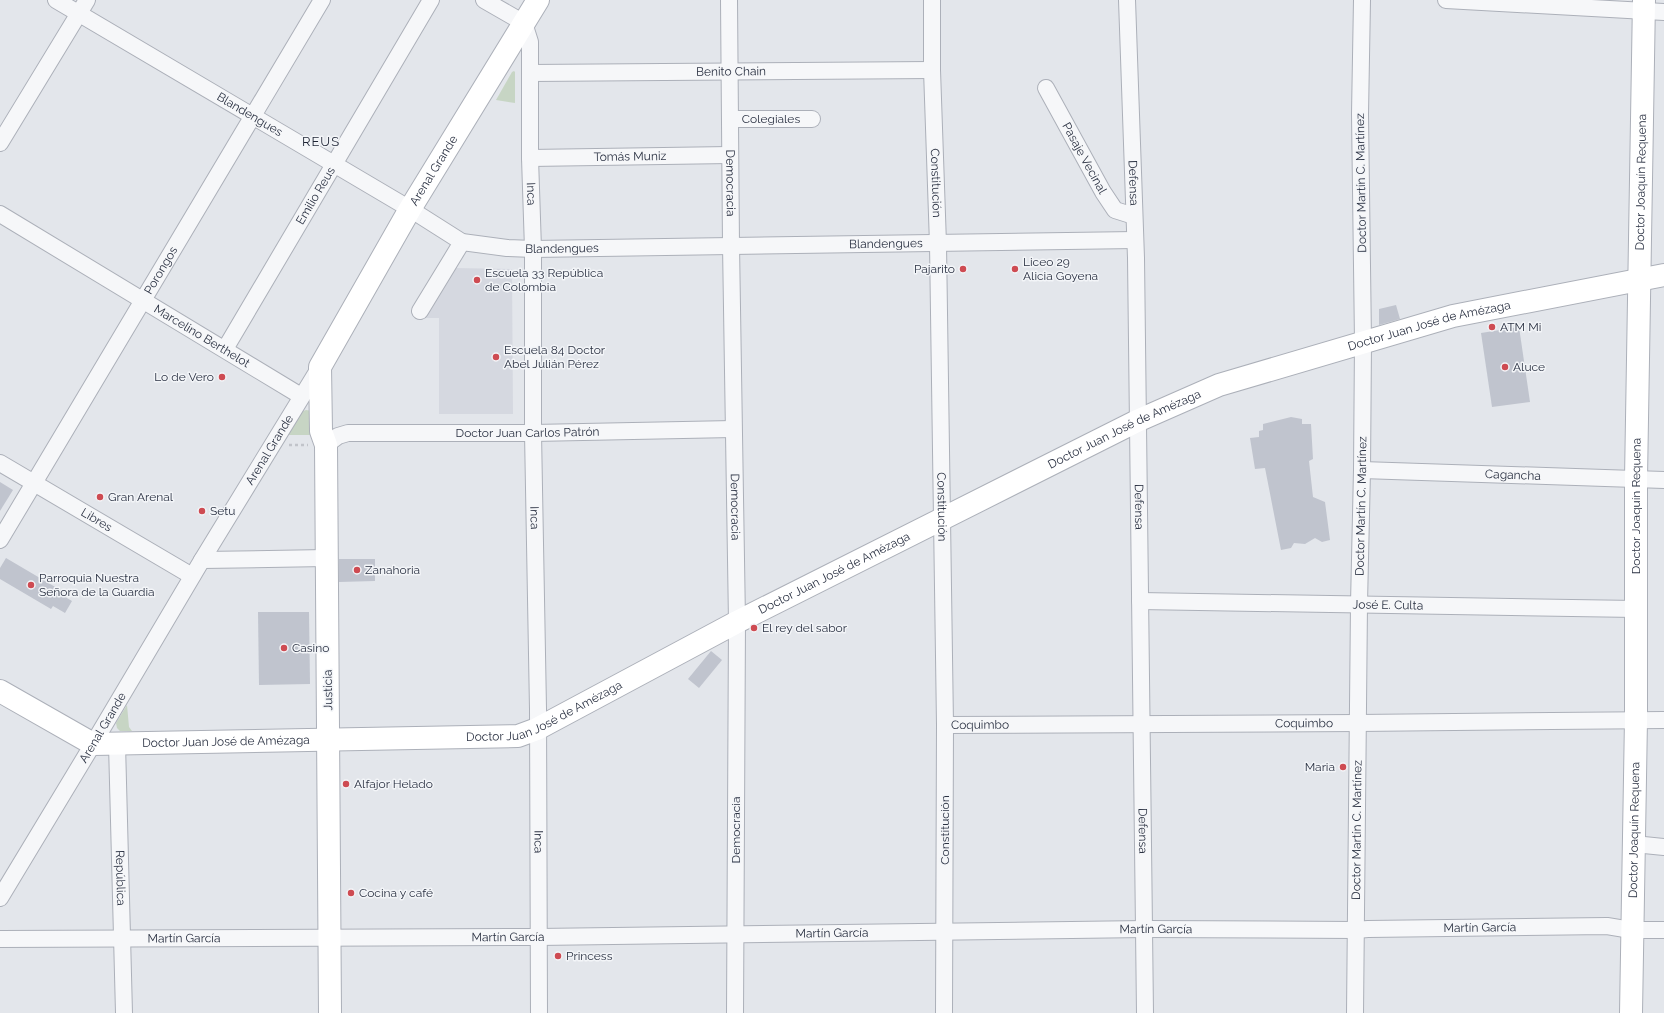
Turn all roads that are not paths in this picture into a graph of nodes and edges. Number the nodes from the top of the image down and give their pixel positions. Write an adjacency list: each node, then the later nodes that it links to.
1 (56, 0): 13 (street, Blandengues)
2 (87, 0): 13 (street)
3 (322, 0): 19 (street, Porongos)
4 (431, 0): 25 (street, Emilio Reus)
5 (484, 0): 14 (street)
6 (538, 0): 14 (street, Arenal Grande)
7 (729, 0): 16 (street, Democracia)
8 (932, 0): 15 (street, Constitución)
9 (1127, 0): 28 (street, Defensa)
10 (1362, 0): 38 (street, Doctor Martín C. Martínez)
11 (1446, 0): 12 (street)
12 (1651, 7): 35 (street, Doctor Joaquín Requena)
13 (79, 14): 19 (street, Blandengues); 22 (street)
14 (524, 23): 17 (street, Inca); 26 (street, Arenal Grande)
15 (932, 70): 16 (street, Benito Chain); 31 (street, Constitución)
16 (730, 72): 17 (street, Benito Chain); 20 (street, Democracia)
17 (530, 73): 24 (street, Inca)
18 (1046, 88): 28 (street, Pasaje Vecinal)
19 (253, 116): 25 (street, Blandengues); 36 (street, Porongos)
20 (730, 119): 21 (street, Colegiales); 23 (street, Democracia)
21 (812, 119)
22 (0, 143)
23 (730, 156): 24 (street, Tomás Muniz); 32 (street, Democracia)
24 (530, 158): 33 (street, Inca)
25 (334, 164): 26 (street, Blandengues); 39 (street, Emilio Reus)
26 (410, 209): 30 (street, Blandengues); 40 (street, Arenal Grande)
27 (0, 214): 36 (street, Marcelino Berthelot)
28 (1134, 216): 29 (street, Defensa)
29 (1135, 240): 31 (street, Blandengues); 42 (street, Defensa)
30 (462, 242): 33 (street, Blandengues); 37 (street)
31 (938, 244): 32 (street, Blandengues); 51 (street, Constitución)
32 (731, 245): 33 (street, Blandengues); 43 (street, Democracia)
33 (533, 249): 44 (street, Inca)
34 (1664, 275): 35 (street, Doctor Juan José de Amézaga)
35 (1641, 279): 38 (street, Doctor Juan José de Amézaga); 48 (street, Doctor Joaquín Requena)
36 (142, 301): 39 (street, Marcelino Berthelot); 50 (street, Porongos)
37 (420, 311)
38 (1363, 342): 42 (street, Doctor Juan José de Amézaga); 47 (street, Doctor Martín C. Martínez)
39 (225, 349): 41 (street, Marcelino Berthelot)
40 (320, 368): 41 (street, Arenal Grande); 45 (street, Justicia)
41 (301, 396): 54 (street, Arenal Grande)
42 (1137, 421): 51 (street, Doctor Juan José de Amézaga); 56 (street, Defensa)
43 (733, 429): 44 (street, Doctor Juan Carlos Patrón); 59 (street, Democracia)
44 (533, 433): 45 (street, Doctor Juan Carlos Patrón); 66 (street, Inca)
45 (326, 445): 53 (street, Justicia)
46 (0, 463): 50 (street, Libres)
47 (1362, 470): 48 (street, Cagancha); 57 (street, Doctor Martín C. Martínez)
48 (1636, 479): 49 (street, Cagancha); 58 (street, Doctor Joaquín Requena)
49 (1664, 480)
50 (34, 484): 52 (street, Porongos); 55 (street, Libres)
51 (941, 521): 59 (street, Doctor Juan José de Amézaga); 64 (street, Constitución)
52 (0, 540)
53 (326, 558): 54 (street); 67 (street, Justicia)
54 (202, 560): 55 (street, Arenal Grande)
55 (192, 576): 68 (street, Arenal Grande)
56 (1140, 601): 57 (street, José E. Culta); 65 (street, Defensa)
57 (1359, 604): 58 (street, José E. Culta); 63 (street, Doctor Martín C. Martínez)
58 (1636, 609): 61 (street, Doctor Joaquín Requena)
59 (737, 622): 66 (street, Doctor Juan José de Amézaga); 78 (street, Democracia)
60 (0, 691): 68 (street, Doctor Juan José de Amézaga)
61 (1636, 719): 62 (street, Coquimbo); 63 (street, Coquimbo); 70 (street, Doctor Joaquín Requena)
62 (1664, 720)
63 (1358, 723): 65 (street, Coquimbo); 74 (street, Doctor Martín C. Martínez)
64 (945, 725): 65 (street, Coquimbo); 77 (street, Constitución)
65 (1142, 725): 73 (street, Defensa)
66 (537, 729): 67 (street, Doctor Juan José de Amézaga); 80 (street, Inca)
67 (328, 741): 69 (street, Doctor Juan José de Amézaga); 79 (street, Justicia)
68 (93, 744): 69 (street, Doctor Juan José de Amézaga); 72 (street, Arenal Grande)
69 (117, 744): 82 (street, República)
70 (1634, 844): 71 (street); 75 (street, Doctor Joaquín Requena)
71 (1664, 847)
72 (0, 898)
73 (1144, 929): 74 (street, Martín García); 77 (street, Martín García); 88 (street, Defensa)
74 (1356, 930): 75 (street, Martín García); 89 (street, Doctor Martín C. Martínez)
75 (1632, 930): 76 (street, Martín García); 90 (street, Doctor Joaquín Requena)
76 (1664, 930)
77 (946, 932): 78 (street, Martín García); 87 (street, Constitución)
78 (735, 934): 80 (street, Martín García); 86 (street, Democracia)
79 (328, 937): 80 (street, Martín García); 82 (street, Martín García); 84 (street, Justicia)
80 (538, 937): 85 (street, Inca)
81 (0, 939): 82 (street, Martín García)
82 (122, 940): 83 (street, República)
83 (124, 1013)
84 (330, 1013)
85 (539, 1013)
86 (735, 1013)
87 (944, 1013)
88 (1145, 1013)
89 (1355, 1013)
90 (1631, 1013)

